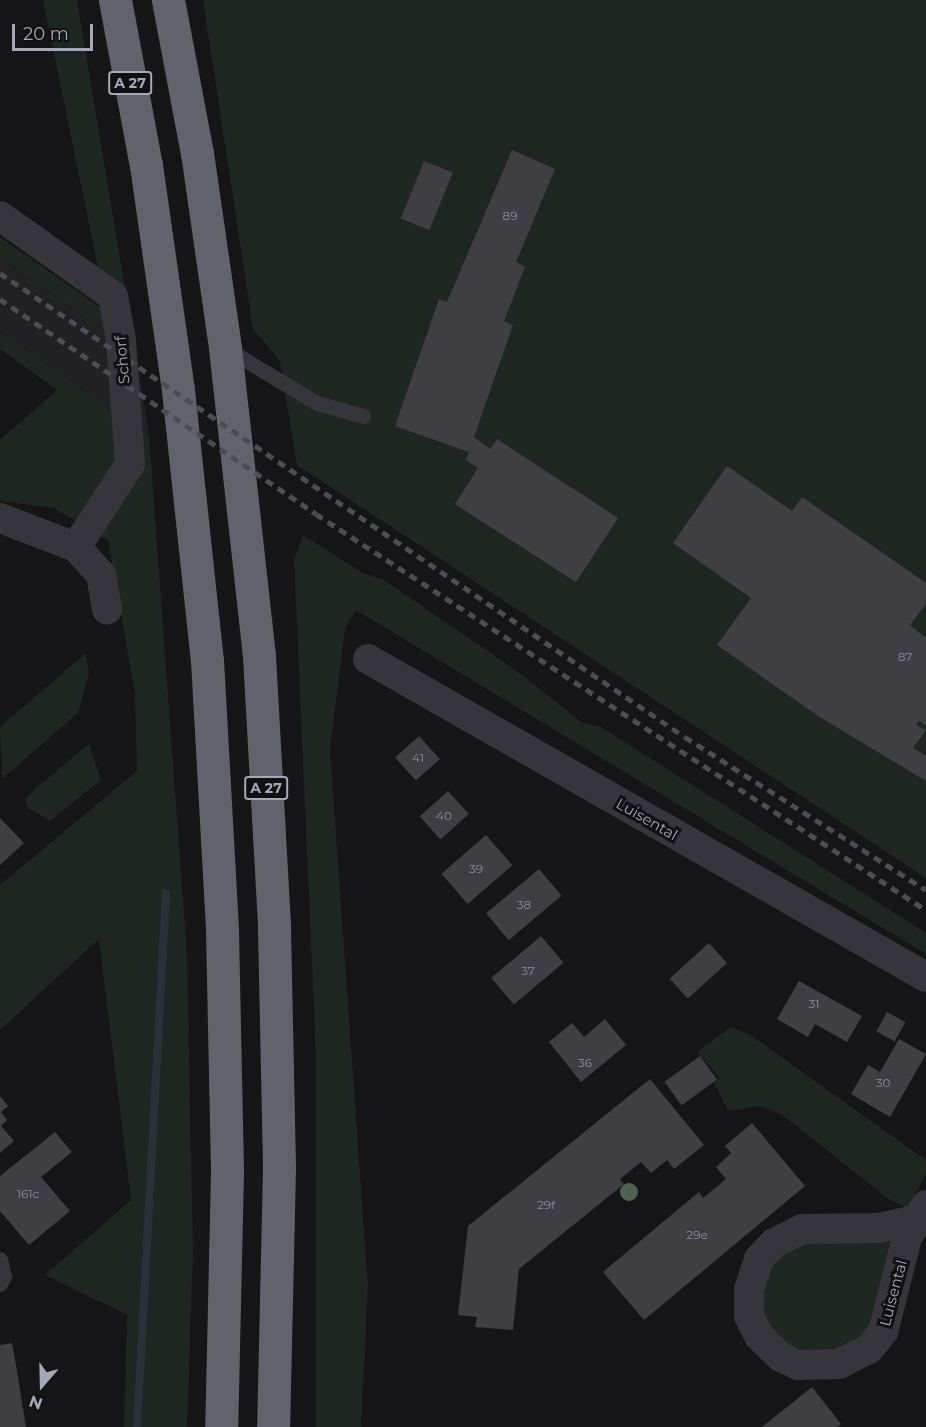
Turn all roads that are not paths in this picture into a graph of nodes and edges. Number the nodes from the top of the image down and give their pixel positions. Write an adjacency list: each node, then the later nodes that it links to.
1 (115, 0): 14 (highway, A 27)
2 (168, 0): 4 (highway, A 27)
3 (0, 216): 7 (street, Schorf)
4 (225, 348): 5 (lane); 15 (highway, A 27)
5 (363, 416)
6 (0, 518): 7 (street)
7 (76, 547): 8 (street)
8 (107, 609)
9 (368, 659): 10 (street, Luisental)
10 (926, 977)
11 (922, 1212): 11 (street, Luisental)
12 (0, 1259): 13 (lane)
13 (0, 1284)
14 (221, 1427)
15 (273, 1427)

